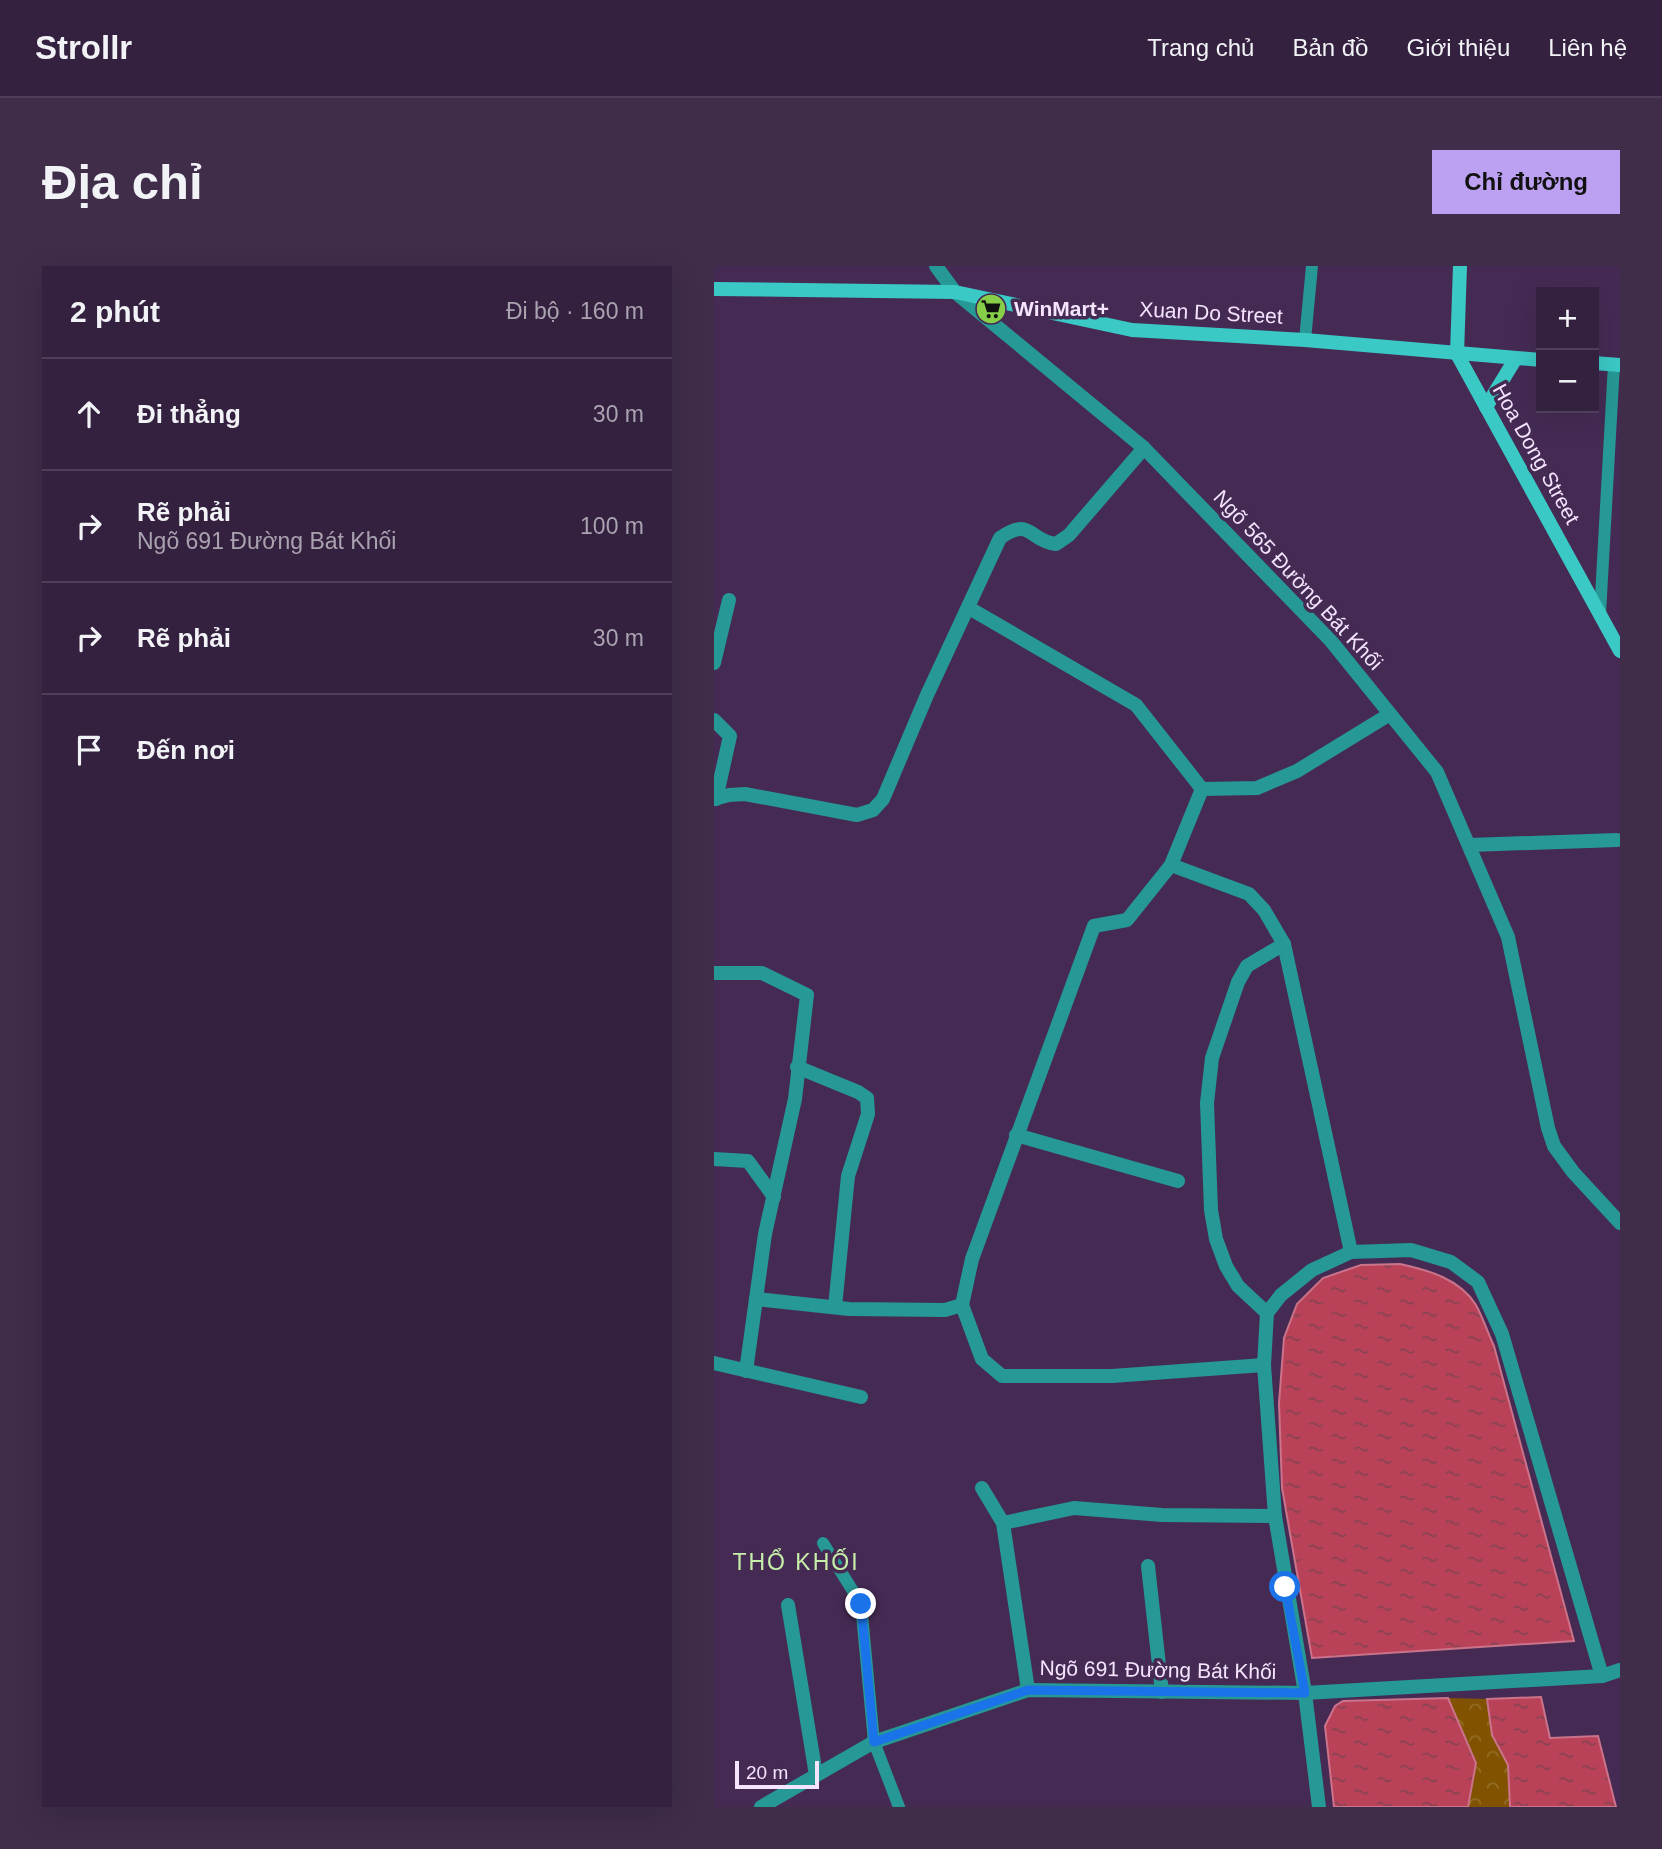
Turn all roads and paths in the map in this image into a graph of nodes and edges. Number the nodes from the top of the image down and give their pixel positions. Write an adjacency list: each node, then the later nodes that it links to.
1 (936, 266): 5 (street, Ngõ 565 Đường Bát Khối)
2 (1312, 266): 6 (lane)
3 (1460, 266): 7 (street)
4 (714, 289): 5 (street, Xuan Do Street)
5 (955, 292): 6 (street, Xuan Do Street); 13 (street, Ngõ 565 Đường Bát Khối)
6 (1305, 340): 7 (street, Xuan Do Street)
7 (1457, 354): 8 (street, Xuan Do Street); 12 (street, Hoa Dong Street)
8 (1516, 358): 9 (street, Xuan Do Street); 12 (street)
9 (1536, 360)
10 (1599, 363): 11 (street)
11 (1617, 365): 16 (lane)
12 (1486, 407): 16 (street, Hoa Dong Street)
13 (1144, 448): 15 (street); 19 (street, Ngõ 565 Đường Bát Khối)
14 (729, 600): 18 (street)
15 (969, 608): 21 (street); 22 (street)
16 (1600, 614): 17 (street, Hoa Dong Street)
17 (1620, 651)
18 (714, 663)
19 (1390, 714): 21 (street); 24 (street, Ngõ 565 Đường Bát Khối)
20 (714, 720): 22 (street)
21 (1202, 789): 25 (street)
22 (715, 799)
23 (1617, 840): 24 (street)
24 (1469, 845): 33 (street, Ngõ 565 Đường Bát Khối)
25 (1171, 864): 26 (street); 29 (street)
26 (1284, 944): 34 (street); 38 (street)
27 (714, 974): 28 (street)
28 (797, 1068): 32 (street); 37 (street)
29 (1017, 1135): 31 (street); 36 (street)
30 (714, 1159): 32 (street)
31 (1178, 1181)
32 (774, 1197): 35 (street)
33 (1620, 1223)
34 (1351, 1252): 38 (street); 50 (street)
35 (756, 1299): 37 (street); 41 (street)
36 (962, 1305): 37 (street); 40 (street)
37 (835, 1307)
38 (1267, 1313): 40 (street)
39 (714, 1363): 41 (street)
40 (1265, 1365): 44 (street)
41 (746, 1371): 42 (street)
42 (861, 1396)
43 (982, 1488): 45 (street)
44 (1275, 1516): 45 (street); 53 (street)
45 (1003, 1523): 51 (street)
46 (823, 1543): 54 (lane)
47 (1148, 1566): 52 (street)
48 (788, 1605): 55 (street)
49 (1620, 1670): 50 (street, Ngõ 691 Đường Bát Khối)
50 (1602, 1676): 53 (street, Ngõ 691 Đường Bát Khối)
51 (1028, 1690): 52 (street, Ngõ 691 Đường Bát Khối); 54 (street, Ngõ 691 Đường Bát Khối)
52 (1162, 1692): 53 (street, Ngõ 691 Đường Bát Khối)
53 (1305, 1693): 58 (street)
54 (874, 1742): 55 (street, Ngõ 691 Đường Bát Khối); 57 (lane)
55 (816, 1775): 56 (street, Ngõ 691 Đường Bát Khối)
56 (761, 1807)
57 (898, 1807)
58 (1319, 1807)

